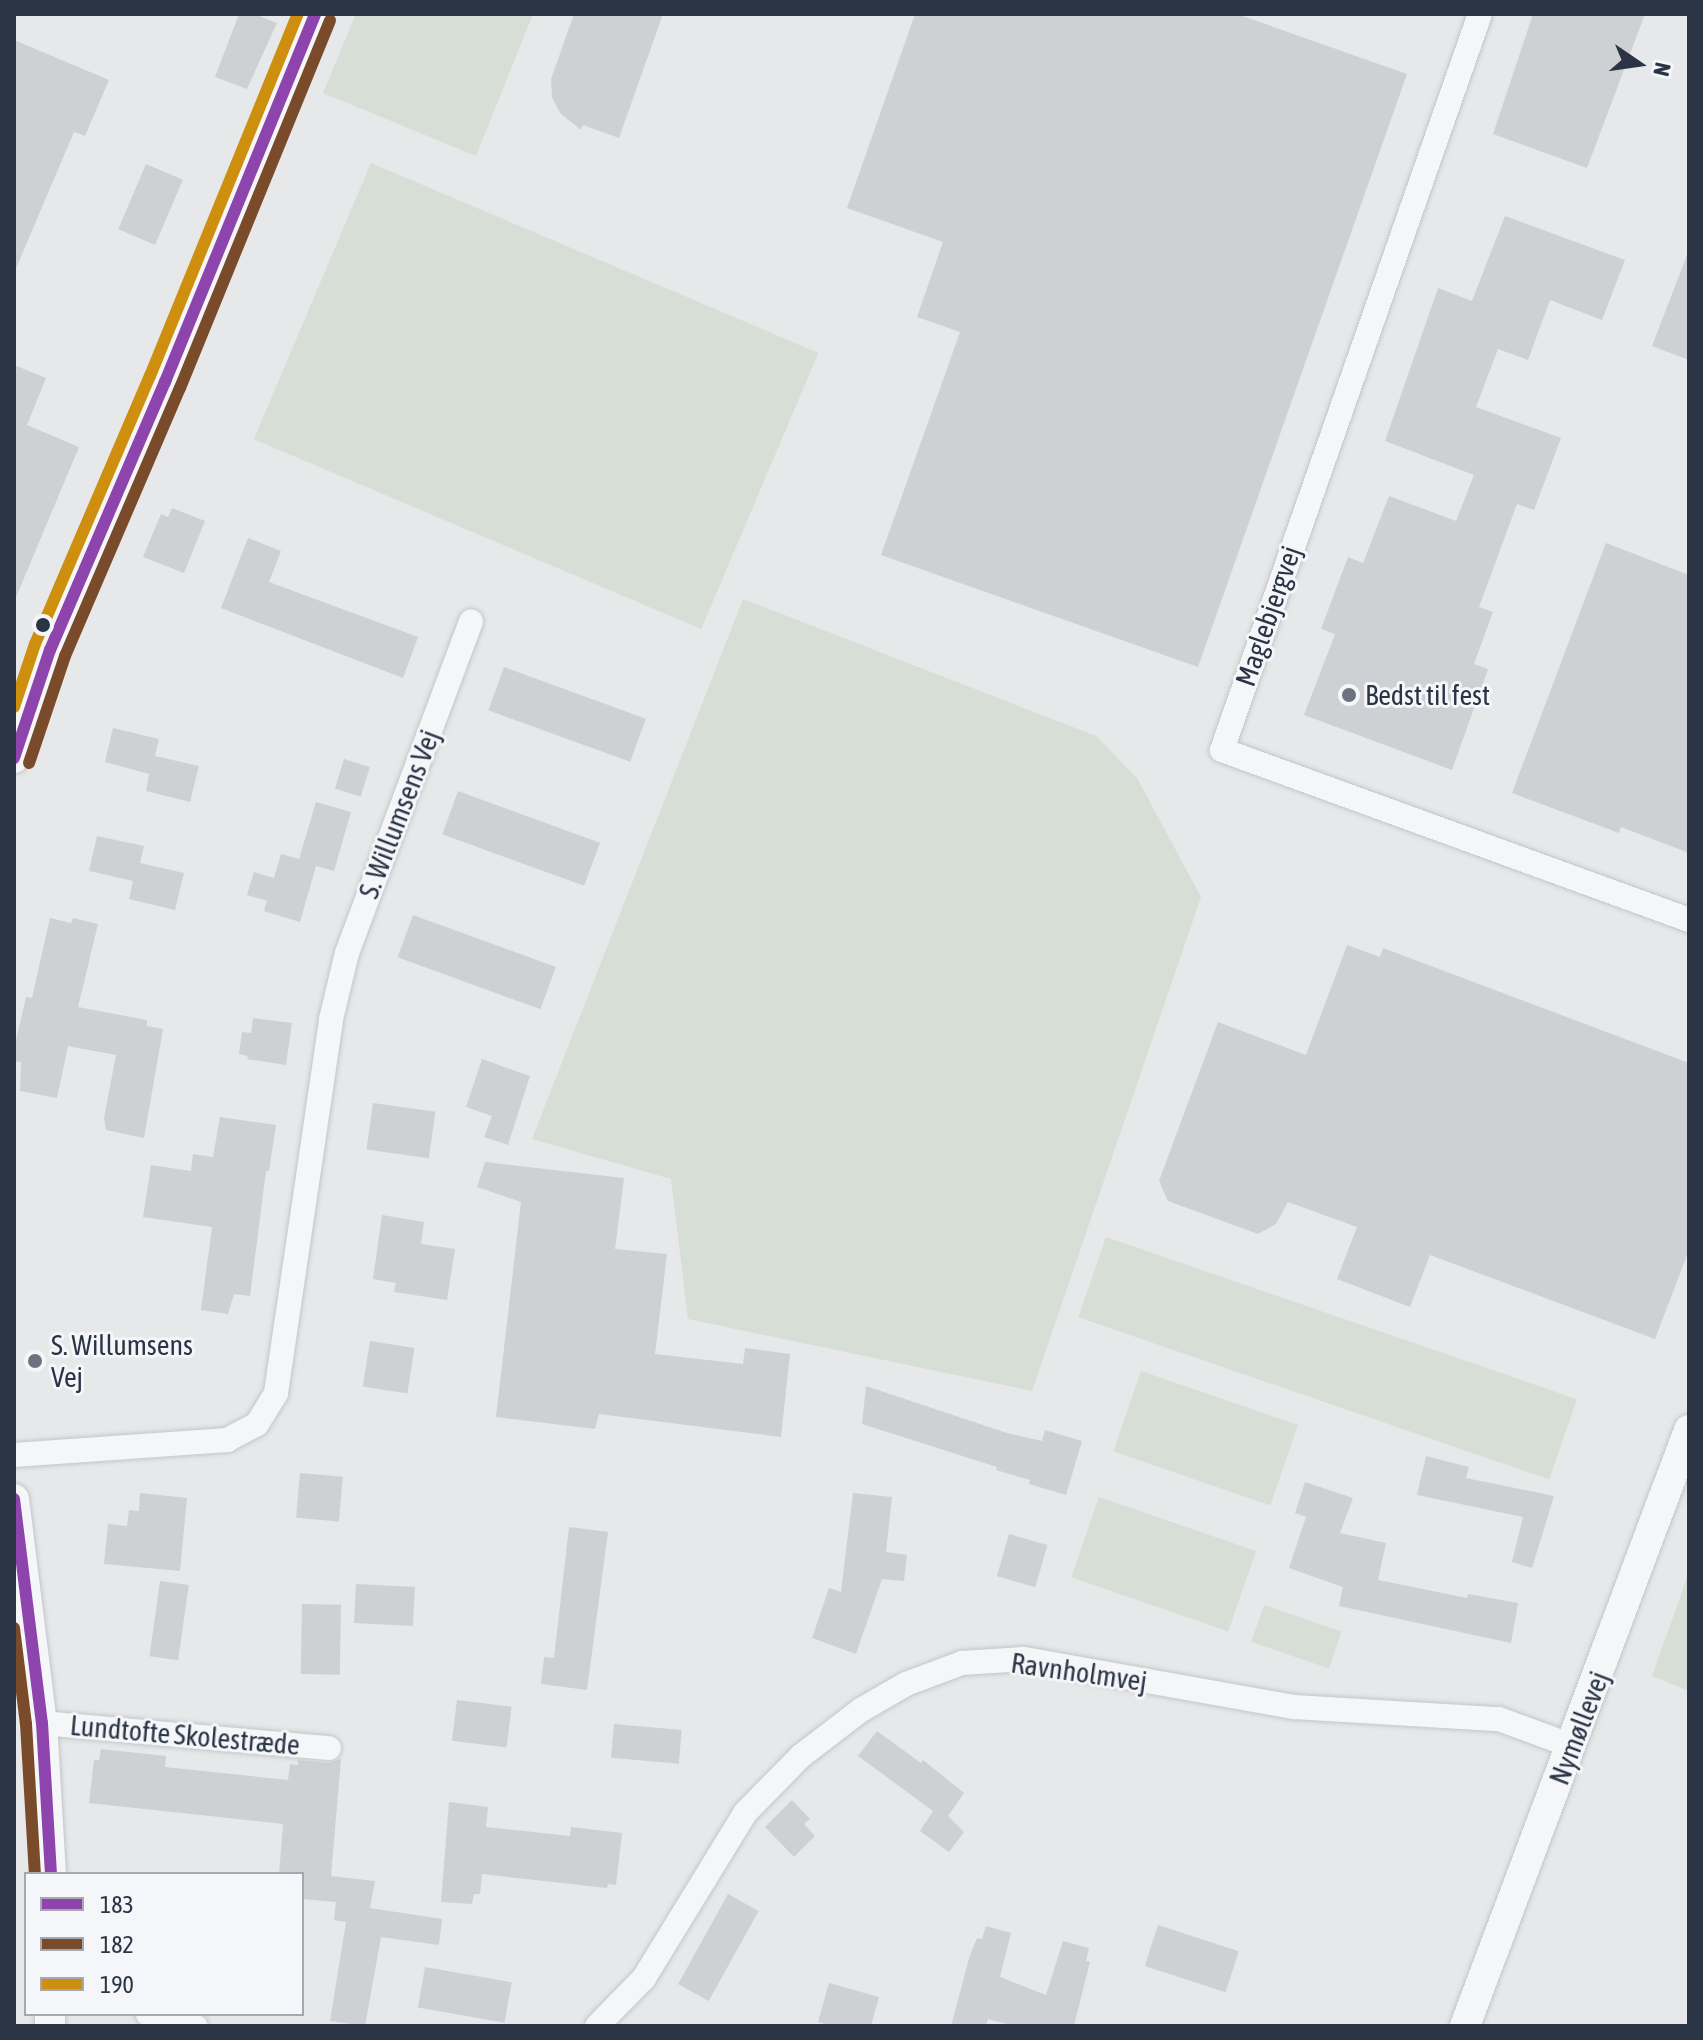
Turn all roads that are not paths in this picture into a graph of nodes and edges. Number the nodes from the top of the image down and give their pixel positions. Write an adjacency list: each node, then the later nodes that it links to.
1 (315, 14): 4 (street)
2 (1480, 14): 5 (street, Maglebjergvej)
3 (471, 621): 7 (street, S. Willumsens Vej)
4 (14, 758)
5 (1689, 920)
6 (1689, 1430): 10 (street, Nymøllevej)
7 (14, 1455)
8 (14, 1499): 9 (street)
9 (42, 1723): 11 (street, Lundtofte Skolestræde); 12 (street)
10 (1572, 1746): 14 (street, Ravnholmvej); 16 (street, Nymøllevej)
11 (329, 1748)
12 (51, 1872)
13 (156, 2016): 15 (street)
14 (605, 2025)
15 (195, 2026)
16 (1465, 2026)

